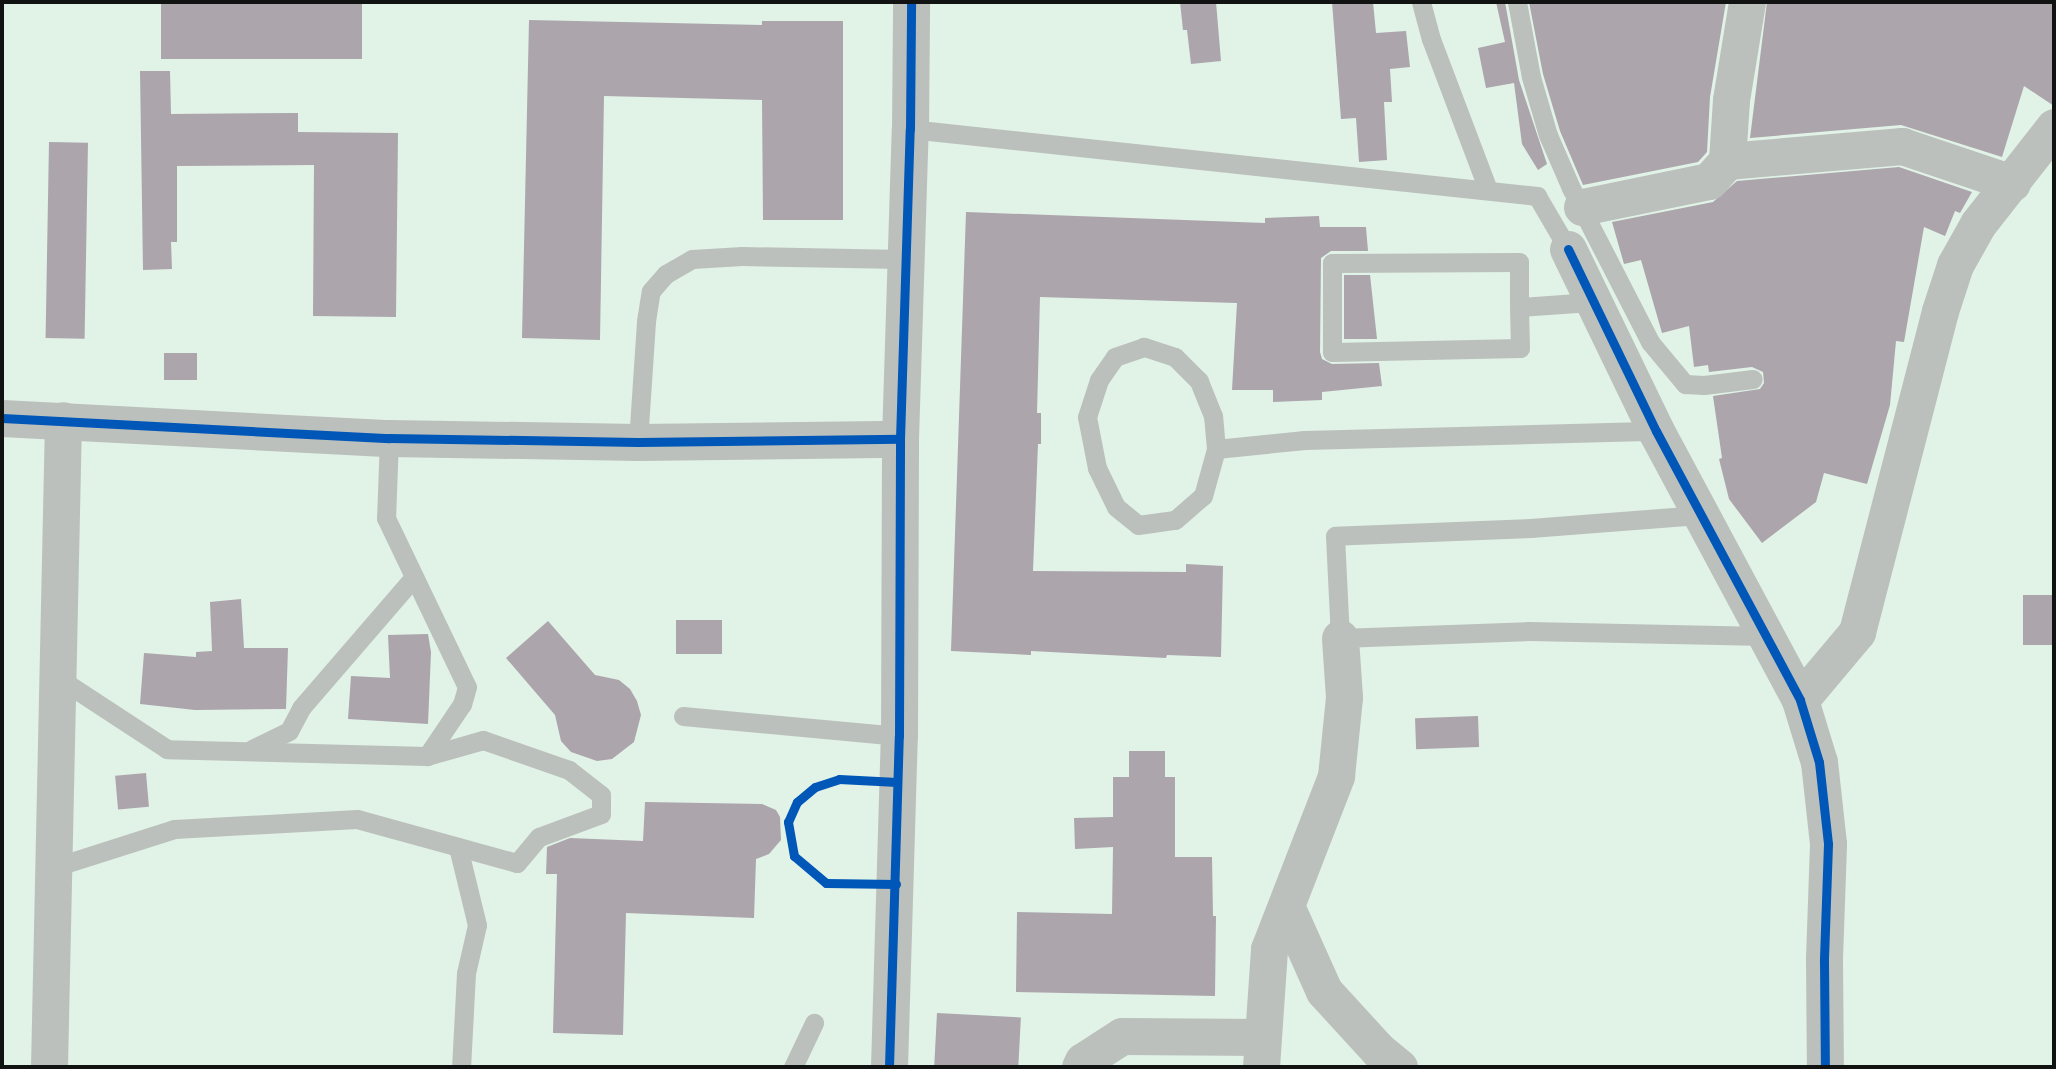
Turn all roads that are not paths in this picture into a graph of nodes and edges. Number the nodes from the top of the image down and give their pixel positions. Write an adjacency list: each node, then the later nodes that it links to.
1 (911, 2): 6 (street)
2 (1421, 2): 9 (lane)
3 (1517, 2): 10 (lane)
4 (1747, 2): 7 (street)
5 (2054, 127): 8 (street)
6 (910, 129): 9 (lane); 12 (street)
7 (1727, 161): 8 (street); 10 (street)
8 (2012, 183): 28 (street)
9 (1488, 190): 11 (lane)
10 (1582, 207): 15 (lane)
11 (1568, 249): 13 (street)
12 (904, 259): 20 (street); 21 (lane)
13 (1591, 302): 14 (lane); 18 (street)
14 (1519, 307): 14 (lane)
15 (1753, 379)
16 (2, 418): 17 (street)
17 (63, 420): 19 (street); 27 (street)
18 (1656, 431): 22 (lane); 23 (street)
19 (389, 438): 21 (street); 24 (lane)
20 (900, 439): 21 (street); 30 (street)
21 (638, 442)
22 (1216, 449): 22 (lane)
23 (1699, 515): 25 (street); 26 (lane)
24 (414, 577): 31 (lane); 32 (lane)
25 (1765, 636): 26 (lane); 28 (street)
26 (1340, 638): 35 (street)
27 (57, 677): 31 (lane); 34 (street)
28 (1800, 700): 44 (street)
29 (683, 716): 30 (lane)
30 (899, 736): 41 (street)
31 (248, 751): 32 (lane)
32 (427, 755): 33 (lane)
33 (458, 847): 34 (lane); 39 (lane)
34 (52, 868): 38 (street)
35 (1286, 906): 37 (street); 43 (street)
36 (814, 1023): 40 (lane)
37 (1262, 1052): 42 (street)
38 (49, 1067)
39 (461, 1067)
40 (793, 1067)
41 (889, 1067)
42 (1080, 1067)
43 (1399, 1067)
44 (1825, 1067)

